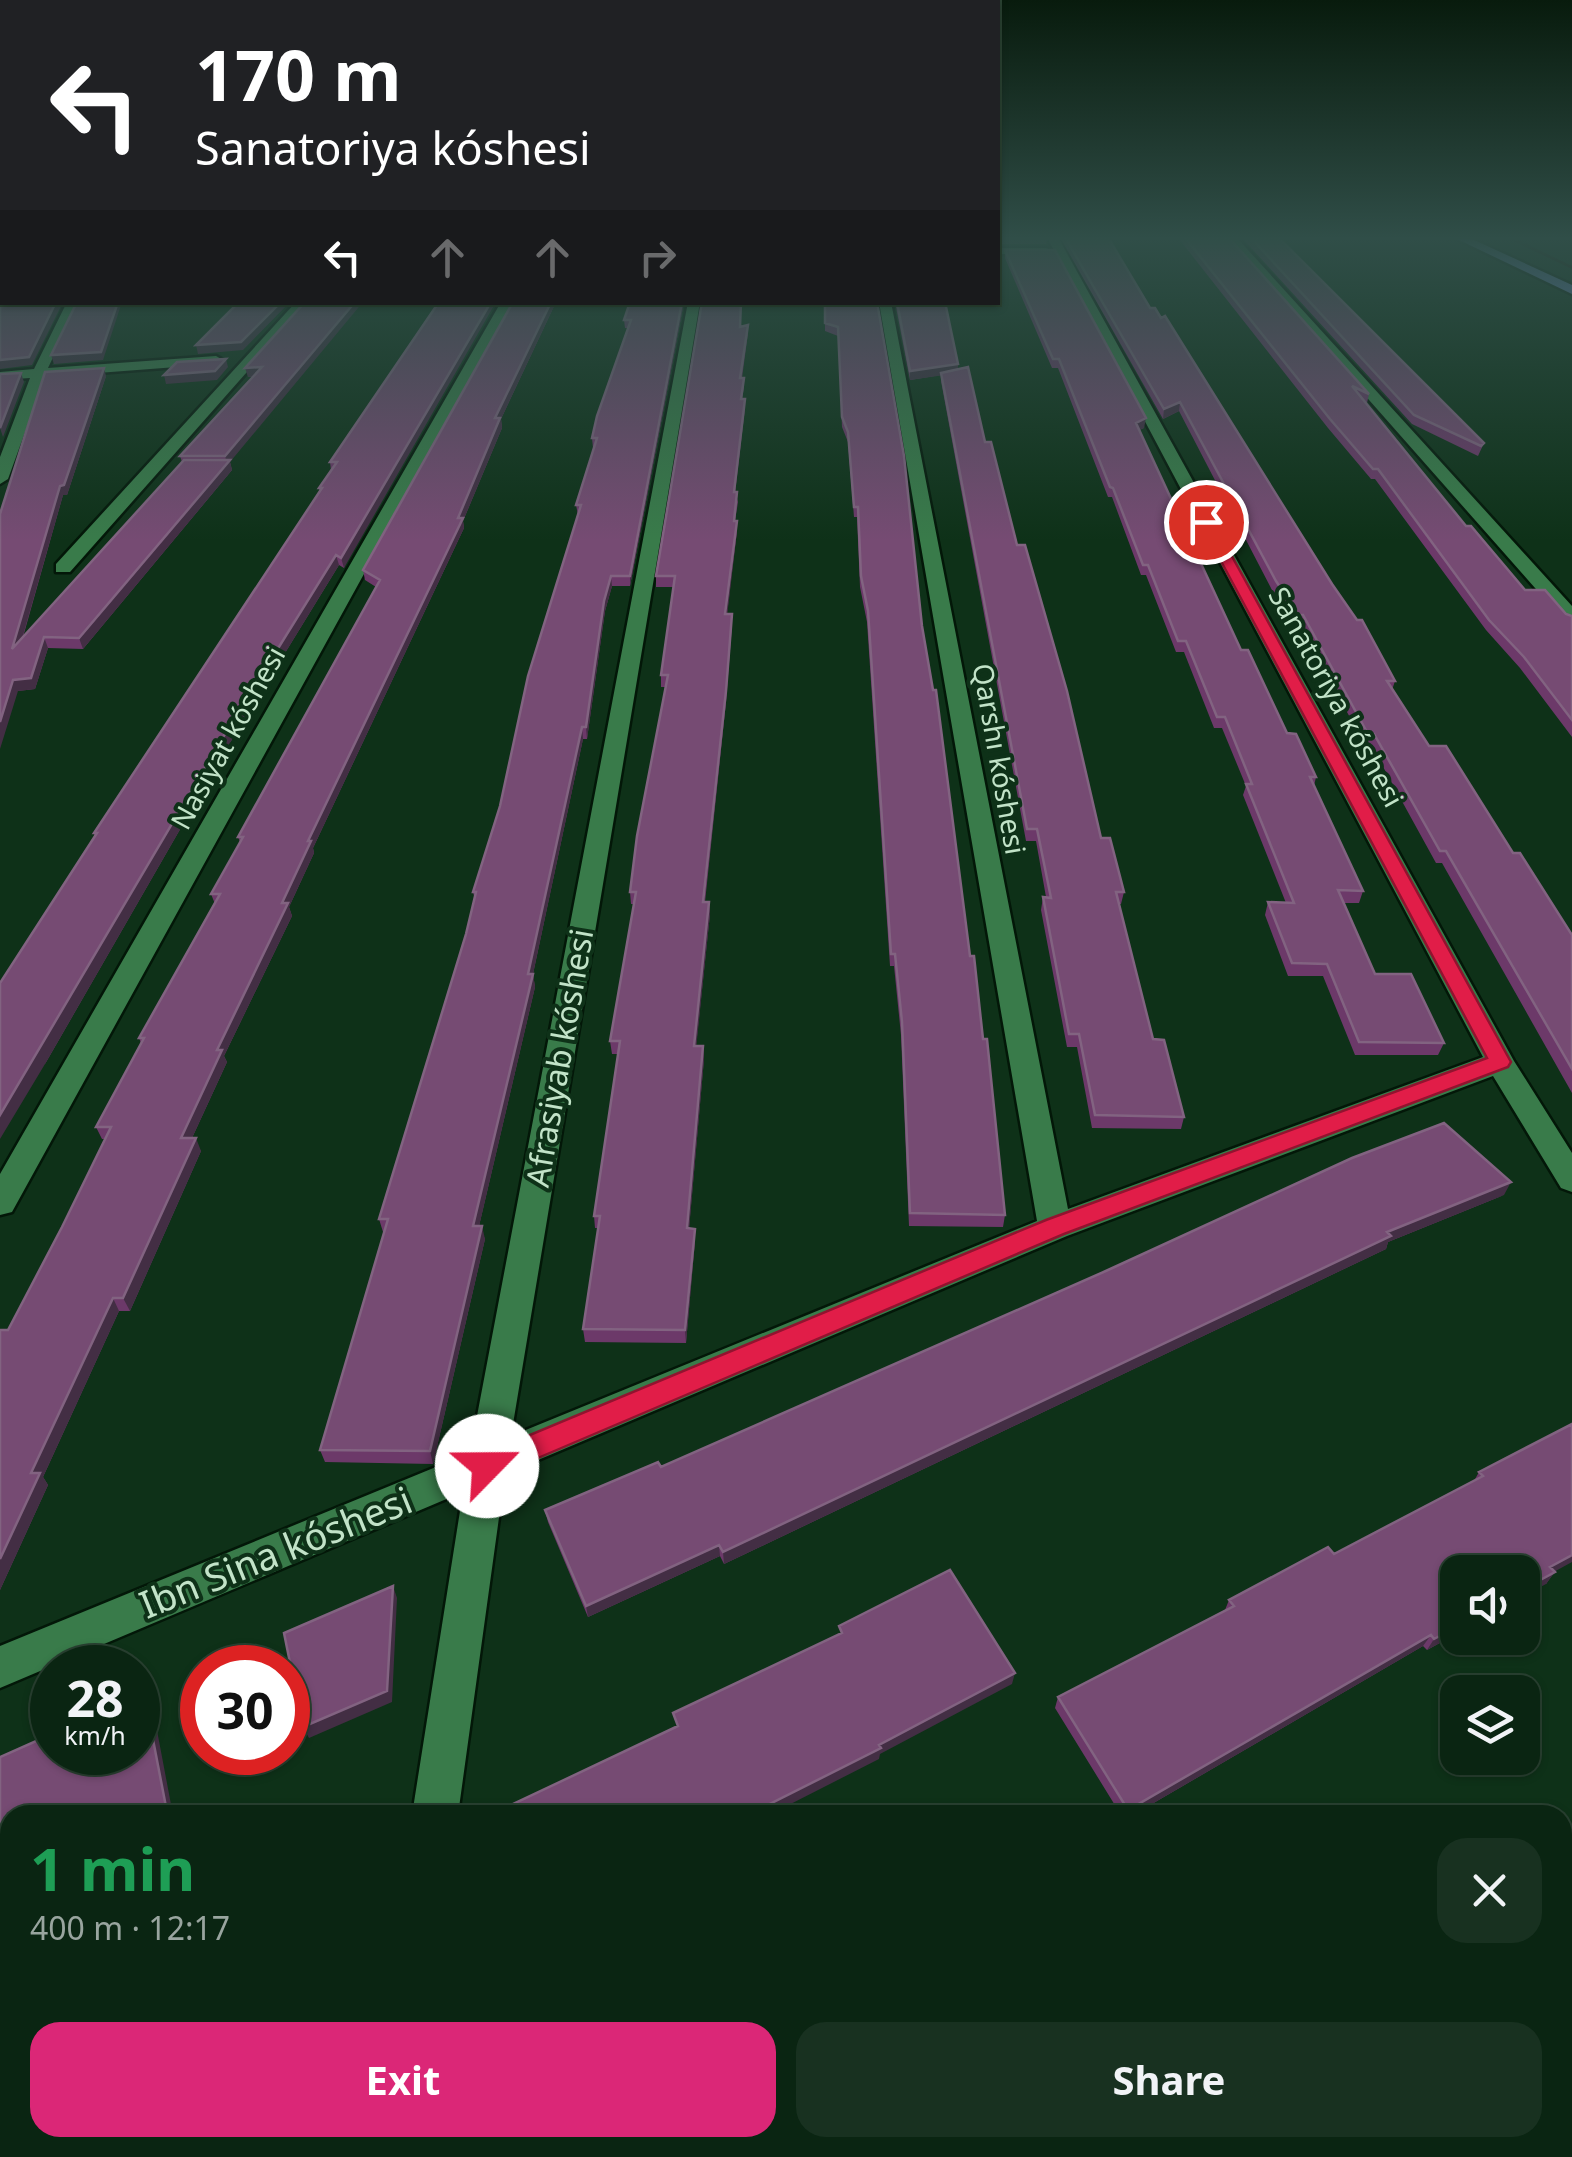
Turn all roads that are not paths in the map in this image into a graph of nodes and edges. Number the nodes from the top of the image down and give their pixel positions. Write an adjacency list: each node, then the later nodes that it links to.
1 (54, 340): 9 (street)
2 (267, 340): 8 (street)
3 (487, 340): 16 (street, Nasiyat kóshesi)
4 (687, 340): 18 (street, Afrasiyab kóshesi)
5 (892, 340): 17 (street, Qarshı kóshesi)
6 (1107, 340): 14 (street, Sanatoriya kóshesi)
7 (1322, 340): 13 (street)
8 (249, 358): 9 (street); 12 (street)
9 (38, 373): 10 (street); 11 (street)
10 (0, 376)
11 (0, 479)
12 (63, 568)
13 (1572, 618)
14 (1500, 1062): 15 (street, Sanatoriya kóshesi); 17 (street, Ibn Sina kóshesi)
15 (1572, 1180)
16 (0, 1203)
17 (1055, 1227): 18 (street, Ibn Sina kóshesi)
18 (487, 1466): 19 (street, Ibn Sina kóshesi); 20 (street, Afrasiyab kóshesi)
19 (0, 1667)
20 (436, 1805)

